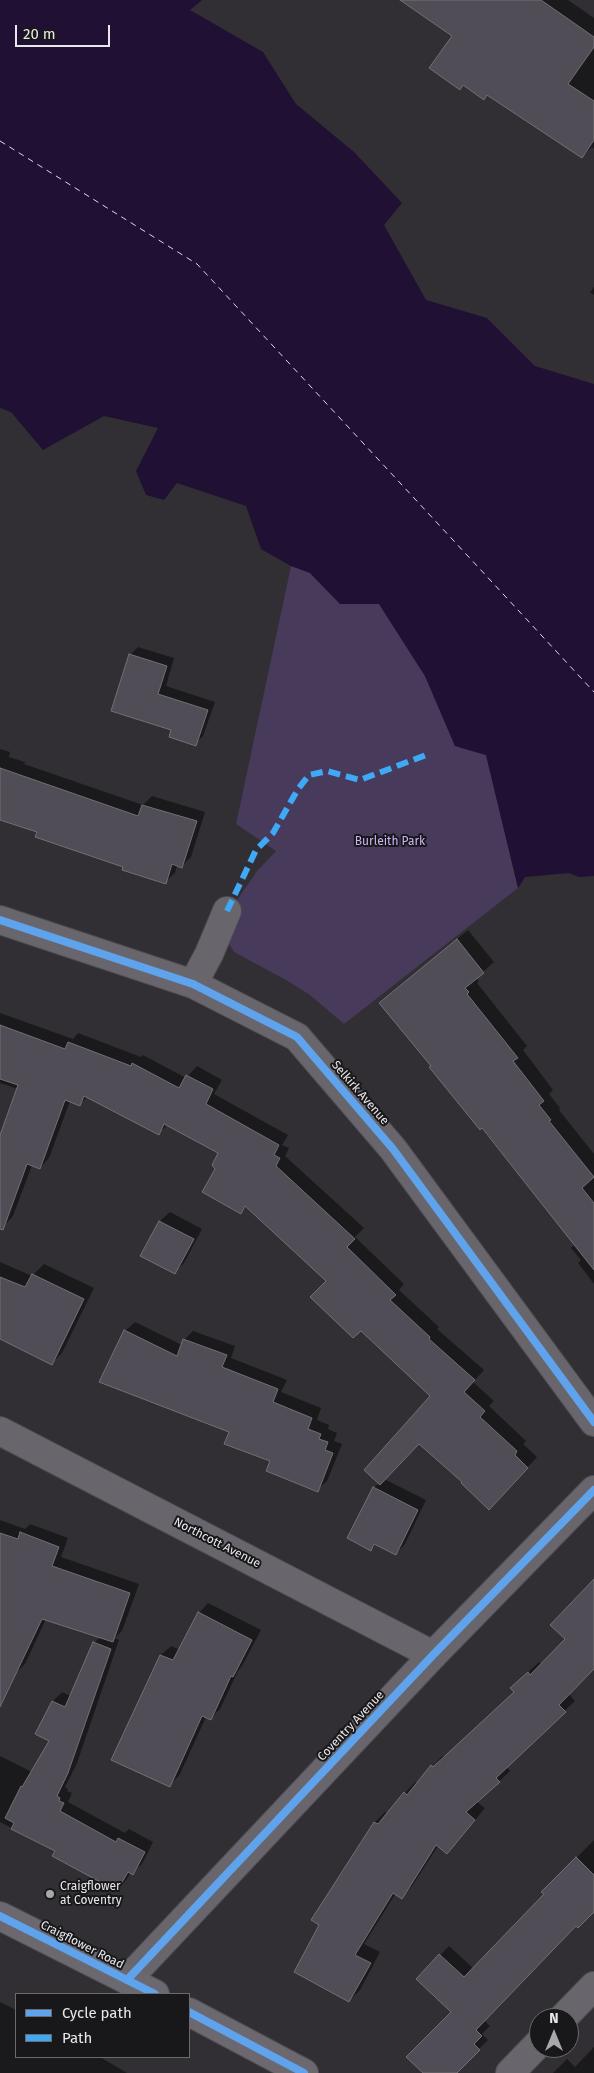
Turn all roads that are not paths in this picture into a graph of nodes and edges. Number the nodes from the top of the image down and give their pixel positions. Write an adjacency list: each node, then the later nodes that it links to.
1 (227, 911): 3 (street)
2 (0, 920): 3 (street, Selkirk Avenue)
3 (193, 984): 4 (street, Selkirk Avenue)
4 (594, 1422)
5 (0, 1431): 7 (street, Northcott Avenue)
6 (594, 1490): 7 (street, Coventry Avenue)
7 (433, 1655): 9 (street, Coventry Avenue)
8 (0, 1916): 9 (main road, Craigflower Road)
9 (127, 1980): 11 (main road, Craigflower Road)
10 (594, 1986): 12 (street)
11 (153, 1993)
12 (573, 2008)
13 (190, 2013): 15 (main road)
14 (529, 2053): 16 (street)
15 (304, 2073)
16 (510, 2073)

